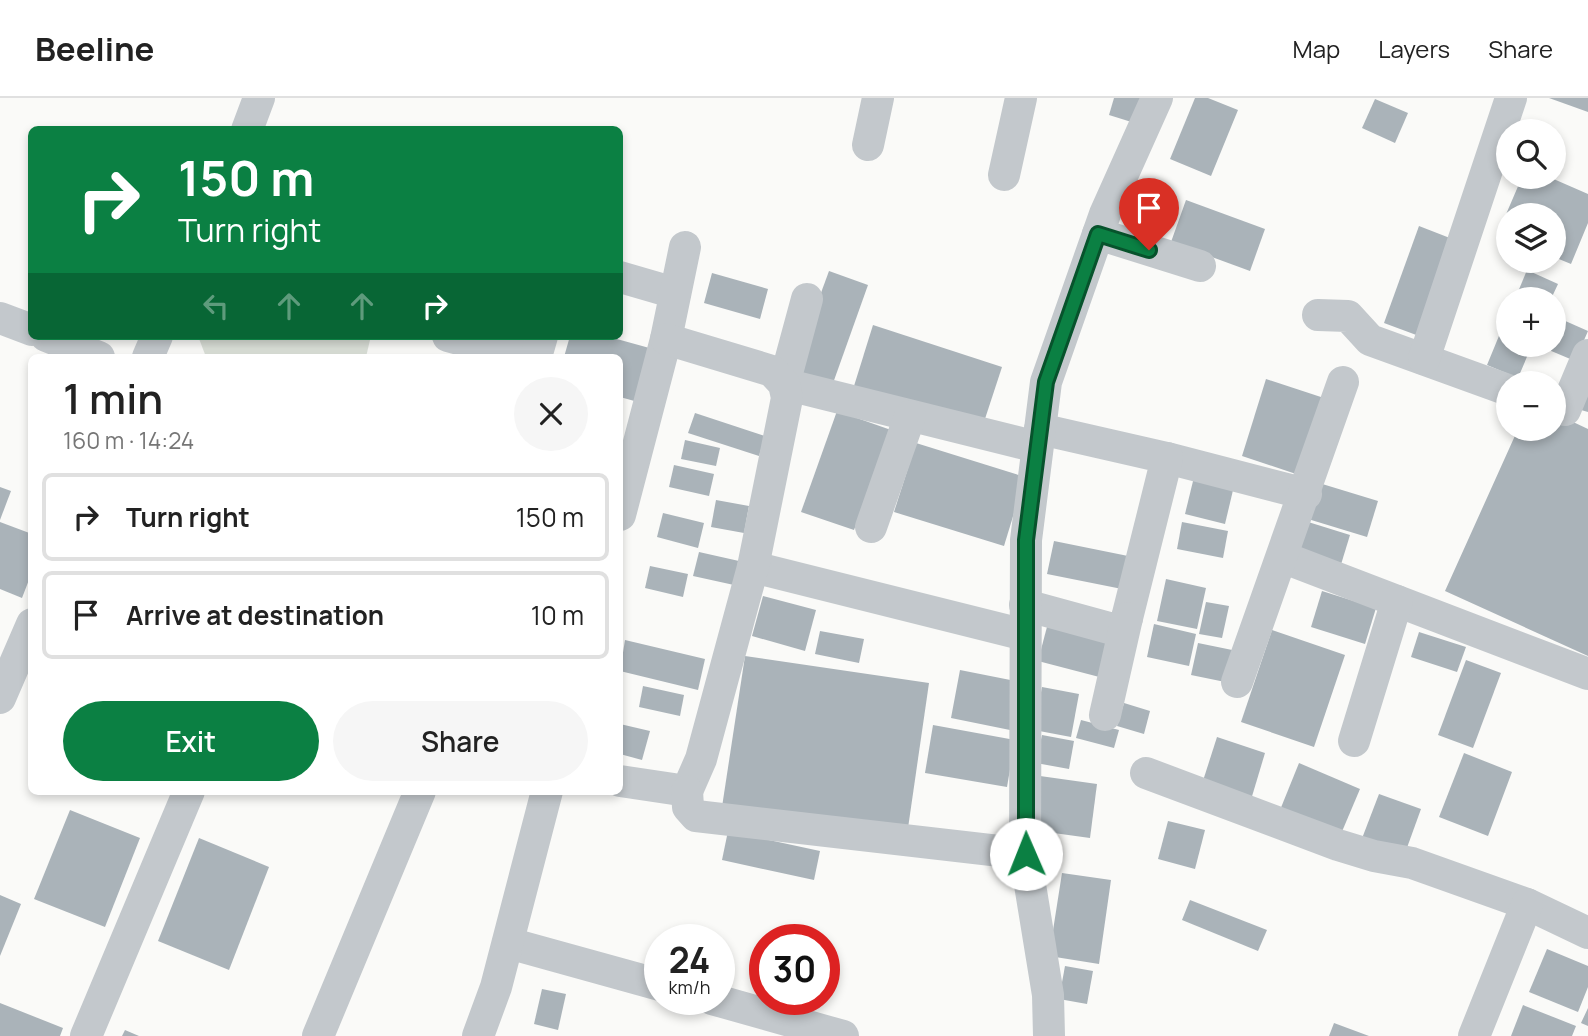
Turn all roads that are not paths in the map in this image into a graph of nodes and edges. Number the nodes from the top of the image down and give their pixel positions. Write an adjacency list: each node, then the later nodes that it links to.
1 (259, 98): 6 (street)
2 (878, 98): 7 (street)
3 (1021, 98): 8 (street)
4 (1157, 98): 9 (street)
5 (1511, 98): 24 (street)
6 (248, 126)
7 (868, 145)
8 (1004, 175)
9 (1098, 234): 11 (street); 30 (street)
10 (685, 247): 13 (street)
11 (1200, 266)
12 (623, 278): 13 (street)
13 (676, 293): 18 (street)
14 (807, 299): 26 (street)
15 (1318, 315): 24 (street)
16 (0, 318): 17 (street)
17 (28, 328)
18 (666, 339): 26 (street); 33 (street)
19 (56, 340): 21 (street)
20 (463, 340): 22 (street)
21 (91, 354)
22 (514, 354)
23 (1588, 355): 28 (street)
24 (1424, 359): 27 (street)
25 (1343, 382): 32 (street)
26 (784, 384): 29 (street); 36 (street)
27 (1496, 386)
28 (1569, 412)
29 (910, 416): 30 (street); 34 (street)
30 (1039, 438): 31 (street); 39 (street)
31 (1167, 458): 32 (street); 38 (street)
32 (1306, 494): 35 (street)
33 (623, 497)
34 (871, 527)
35 (1282, 557): 37 (street); 42 (street)
36 (753, 567): 39 (street); 48 (street)
37 (1396, 601): 41 (street); 45 (street)
38 (1126, 618): 39 (street); 44 (street)
39 (1025, 620): 52 (street)
40 (19, 630): 43 (street)
41 (1588, 674)
42 (1237, 682)
43 (0, 698)
44 (1105, 715)
45 (1354, 741)
46 (1146, 773): 53 (street)
47 (623, 781): 48 (street)
48 (687, 791): 52 (street)
49 (187, 795): 58 (street)
50 (418, 795): 59 (street)
51 (546, 795): 55 (street)
52 (1026, 854): 62 (street)
53 (1527, 904): 54 (street); 63 (street)
54 (1588, 933)
55 (508, 943): 56 (street); 60 (street)
56 (644, 981)
57 (745, 1023): 61 (street)
58 (86, 1036)
59 (318, 1036)
60 (478, 1036)
61 (844, 1036)
62 (1049, 1036)
63 (1475, 1036)

